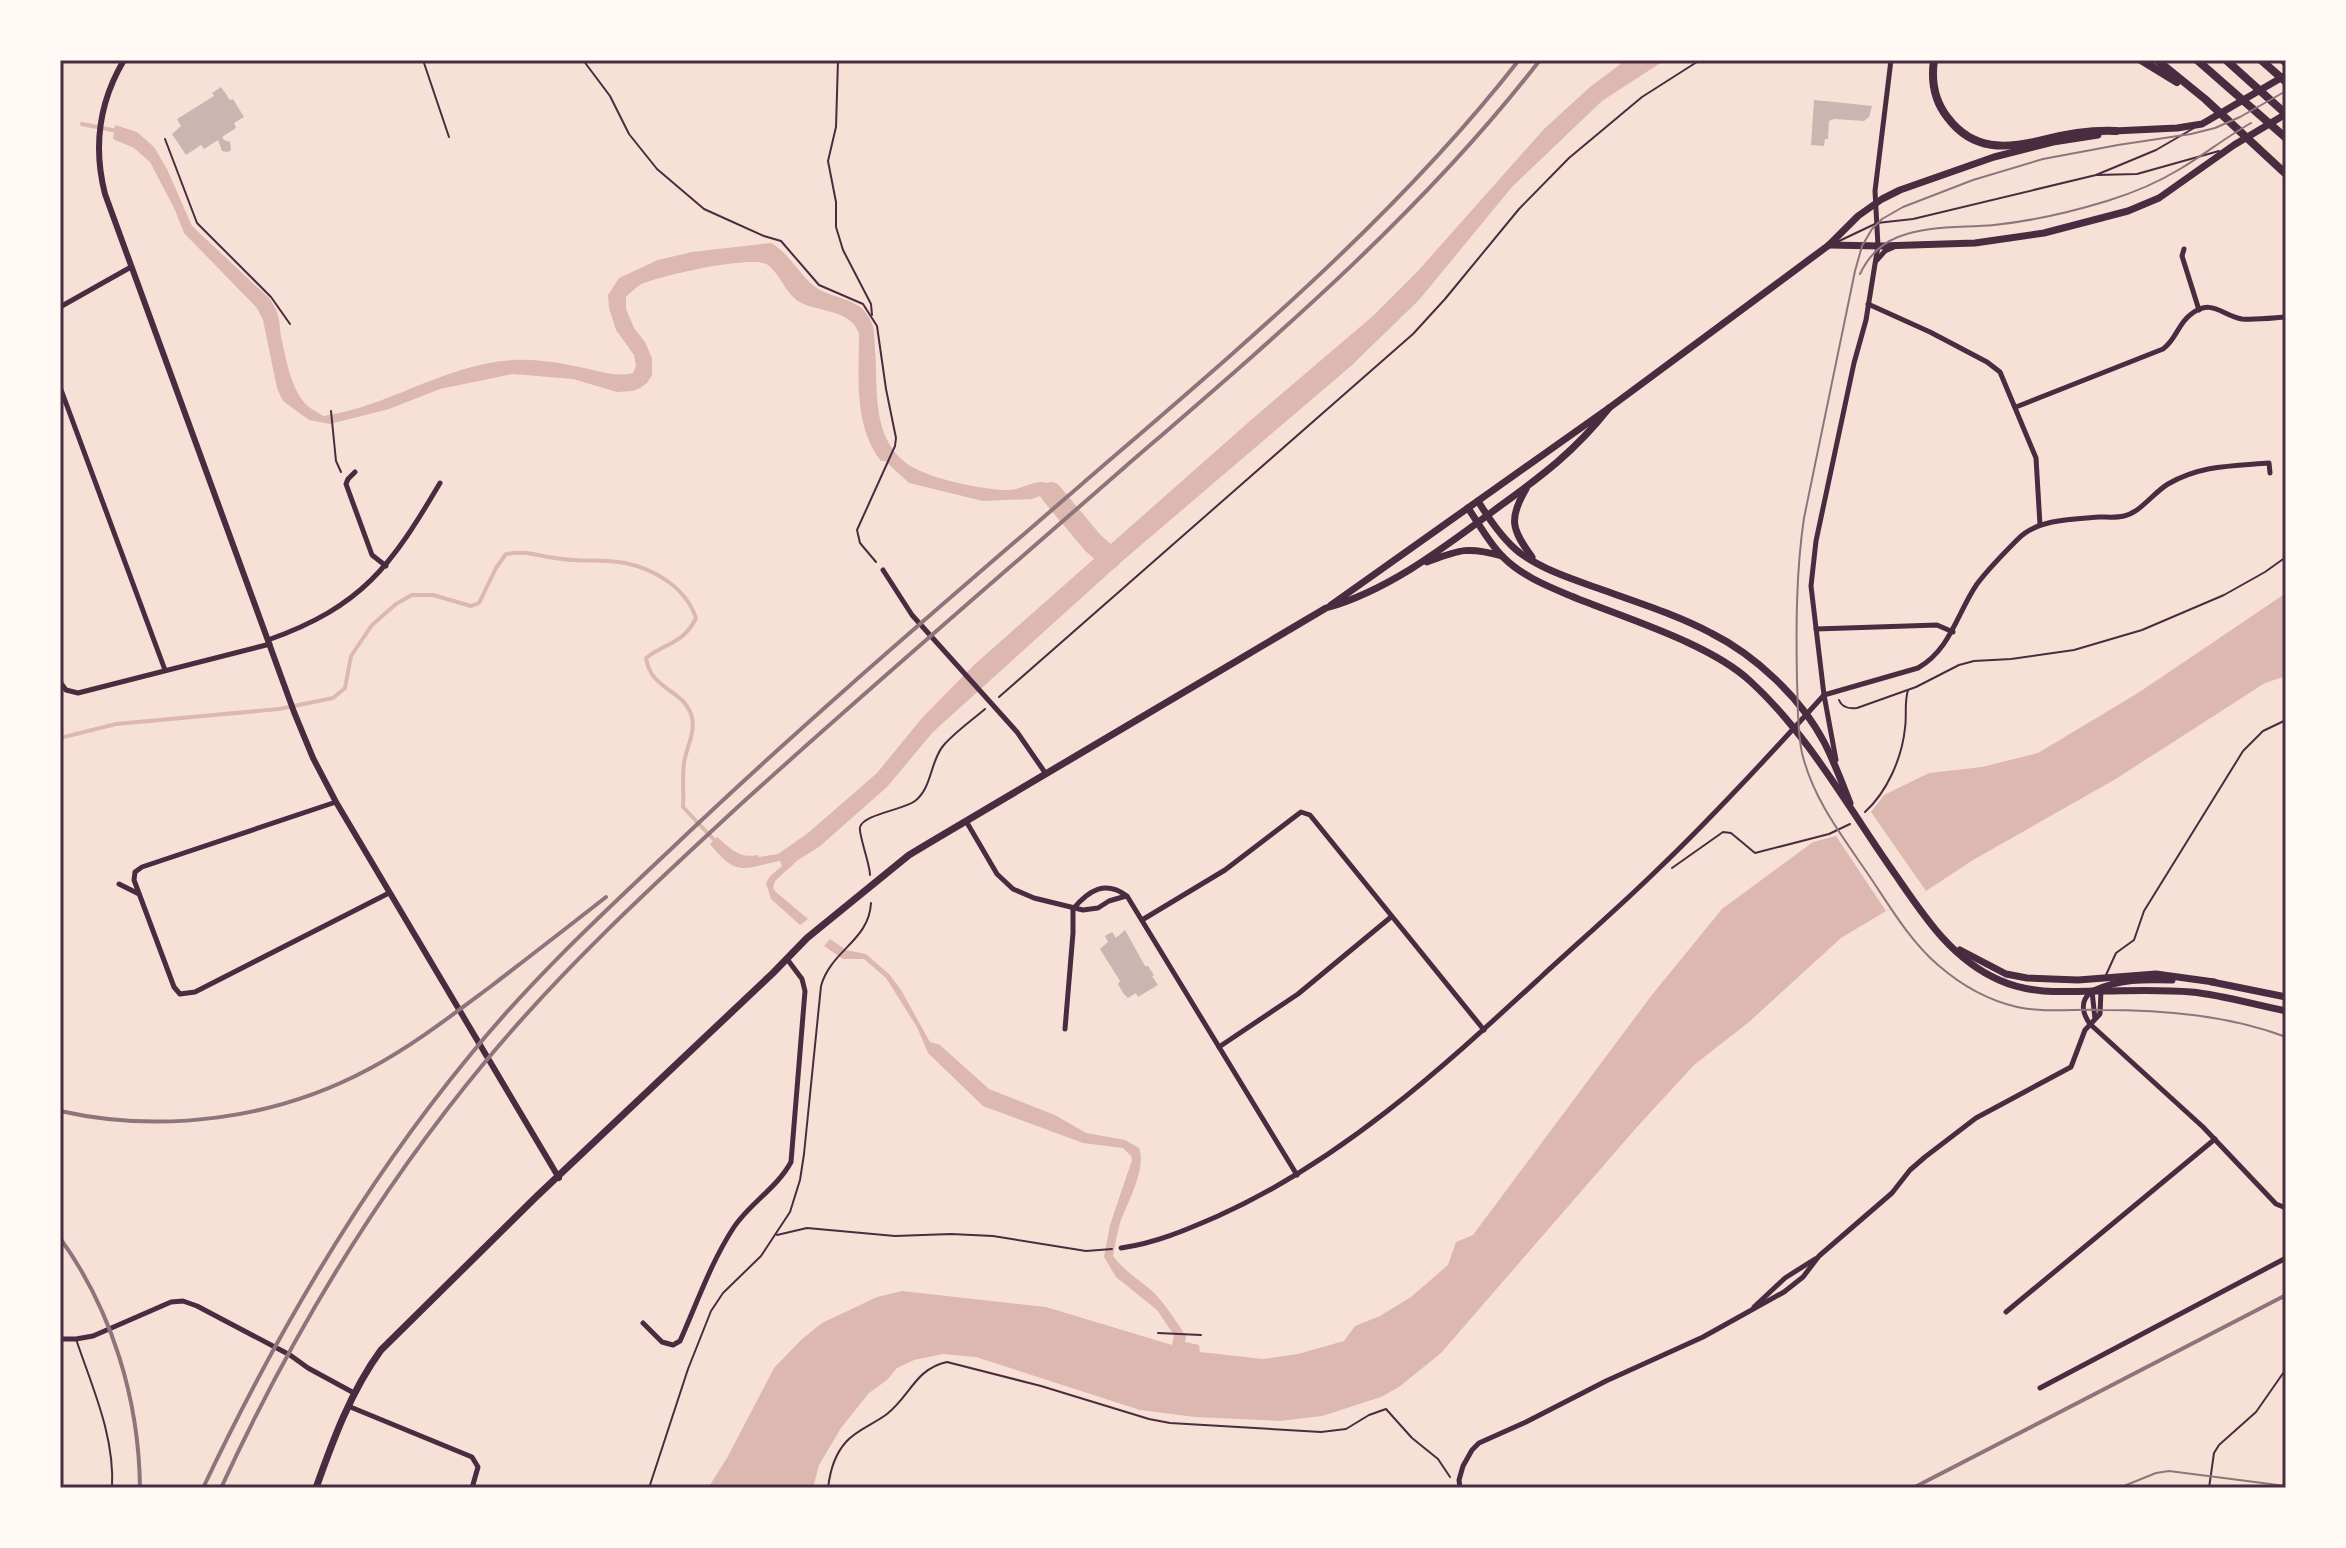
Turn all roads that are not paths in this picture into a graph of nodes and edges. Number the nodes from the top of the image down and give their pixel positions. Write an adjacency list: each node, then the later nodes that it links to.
1 (124, 60): 30 (street)
2 (423, 60): 16 (lane)
3 (1891, 60): 21 (street)
4 (1934, 60): 15 (highway)
5 (2141, 60): 12 (highway)
6 (2157, 60): 12 (highway)
7 (2197, 60): 17 (highway)
8 (2226, 60): 13 (highway)
9 (2262, 61): 11 (highway)
10 (2286, 75): 14 (main road)
11 (2286, 82)
12 (2196, 92): 19 (highway)
13 (2286, 114): 18 (main road)
14 (2202, 124): 15 (main road); 20 (lane)
15 (2116, 131): 22 (main road)
16 (449, 137)
17 (2286, 138)
18 (2234, 145): 20 (lane); 27 (main road)
19 (2286, 174)
20 (2096, 175): 24 (lane)
21 (1875, 191): 22 (street); 23 (street)
22 (1875, 203): 23 (main road); 24 (street)
23 (1858, 216): 25 (main road)
24 (1877, 223): 25 (lane); 26 (street)
25 (1829, 245): 26 (main road); 37 (main road)
26 (1878, 246): 27 (main road); 29 (street)
27 (1898, 246): 29 (street)
28 (2184, 249): 33 (street)
29 (1875, 264): 31 (street)
30 (131, 267): 32 (street); 55 (street)
31 (1868, 304): 36 (street); 53 (street)
32 (60, 307)
33 (2199, 310): 34 (street); 36 (street)
34 (2286, 317)
35 (60, 387): 56 (street)
36 (2016, 407): 46 (street)
37 (1609, 408): 41 (main road); 42 (main road)
38 (355, 472): 49 (street)
39 (2270, 473): 46 (street)
40 (440, 483): 49 (street)
41 (1527, 487): 44 (main road); 48 (main road)
42 (1478, 501): 43 (main road); 44 (main road)
43 (1468, 508): 45 (main road); 52 (main road)
44 (1488, 516): 45 (main road); 48 (main road)
45 (1478, 523): 47 (main road); 50 (main road)
46 (2040, 525): 54 (street)
47 (1502, 556): 50 (main road); 61 (main road)
48 (1535, 562): 59 (main road)
49 (386, 566): 55 (street)
50 (1410, 569): 52 (main road)
51 (883, 570): 63 (street)
52 (1326, 608): 63 (main road)
53 (1815, 629): 54 (street); 58 (street)
54 (1953, 632): 58 (street)
55 (269, 642): 56 (street); 64 (street)
56 (165, 670): 57 (street)
57 (60, 682)
58 (1824, 695): 59 (street); 62 (street)
59 (1806, 716): 61 (street); 62 (main road)
60 (2286, 720): 77 (lane)
61 (1793, 729): 65 (main road); 82 (street)
62 (1838, 773): 65 (main road)
63 (1046, 774): 66 (main road)
64 (336, 802): 68 (street); 69 (street)
65 (1855, 817): 74 (main road)
66 (966, 821): 71 (street); 75 (main road)
67 (119, 884): 69 (street)
68 (389, 893): 69 (street); 86 (street)
69 (140, 894)
70 (1127, 896): 71 (street); 71 (street); 73 (street)
71 (1073, 909): 81 (street)
72 (1391, 917): 73 (street); 82 (street); 83 (street)
73 (1142, 920): 83 (street)
74 (1948, 943): 76 (main road); 77 (main road)
75 (787, 959): 86 (main road); 93 (street)
76 (2078, 980): 77 (main road); 77 (main road)
77 (2100, 987): 78 (main road); 79 (main road); 80 (street); 80 (street)
78 (2286, 997)
79 (2286, 1011)
80 (2092, 1022): 84 (street); 89 (street)
81 (1065, 1029)
82 (1484, 1030): 85 (street)
83 (1219, 1047): 85 (street)
84 (2215, 1139): 87 (street); 92 (street)
85 (1297, 1175): 88 (street)
86 (559, 1178): 97 (main road)
87 (2286, 1208)
88 (1121, 1248)
89 (1819, 1256): 91 (street); 91 (street)
90 (2286, 1258): 96 (street)
91 (1749, 1311): 102 (street)
92 (2006, 1312)
93 (643, 1323)
94 (60, 1339): 95 (street)
95 (76, 1339): 97 (street); 99 (lane)
96 (2040, 1388)
97 (354, 1393): 98 (main road)
98 (348, 1406): 100 (main road); 101 (street)
99 (112, 1488)
100 (316, 1488)
101 (472, 1488)
102 (1460, 1488)

